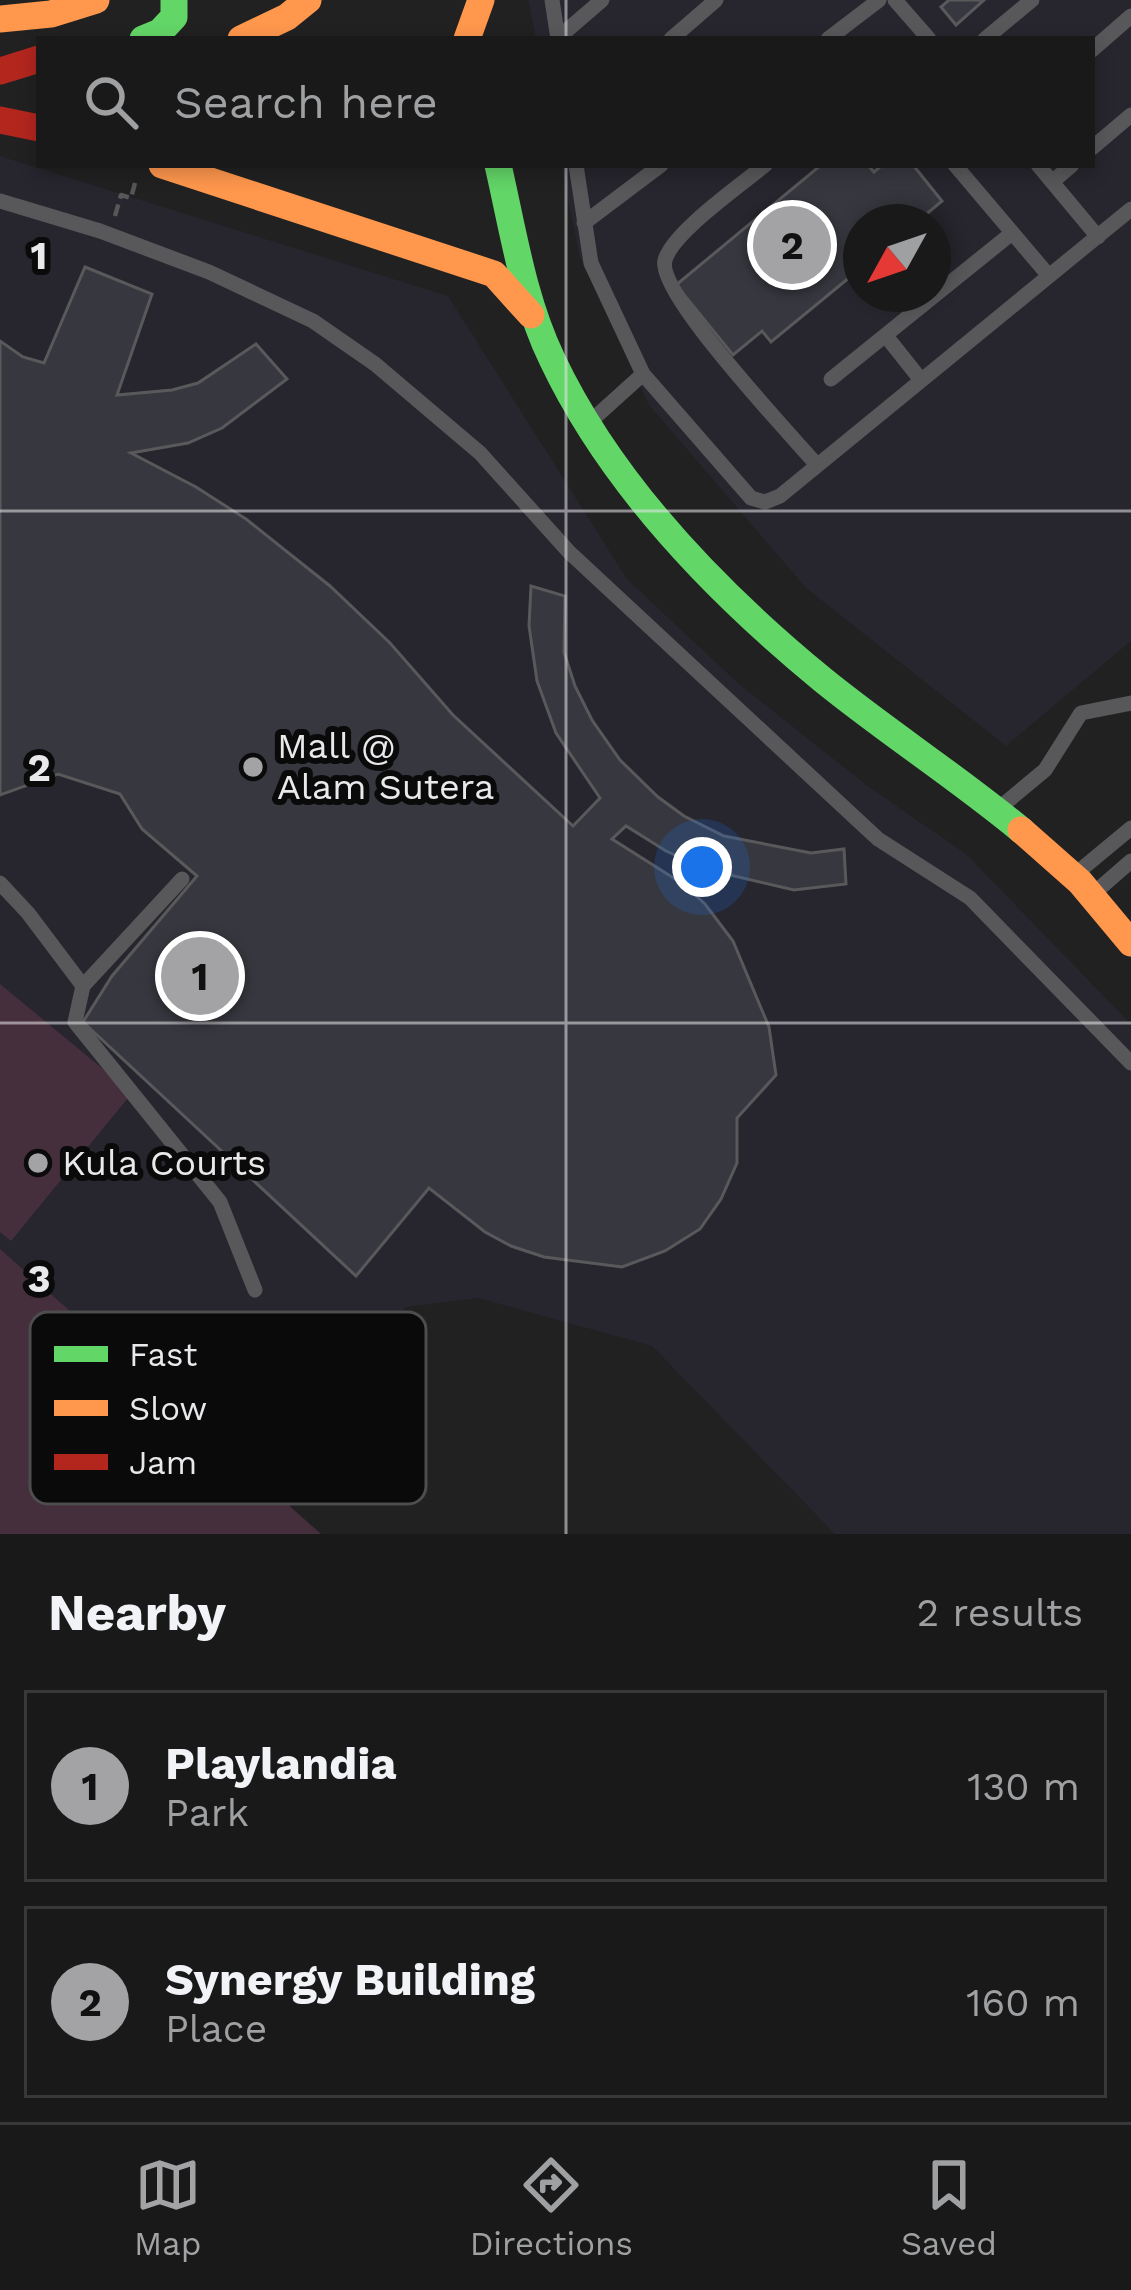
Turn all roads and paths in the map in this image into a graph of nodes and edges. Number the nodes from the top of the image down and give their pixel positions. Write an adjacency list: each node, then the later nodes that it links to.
1 (95, 0): 13 (street)
2 (174, 0): 14 (street)
3 (308, 0): 15 (street)
4 (458, 0): 16 (street)
5 (481, 0): 17 (street)
6 (552, 0): 18 (lane)
7 (602, 0): 19 (lane)
8 (716, 0): 20 (lane)
9 (879, 0): 21 (lane)
10 (895, 0): 22 (lane)
11 (1032, 0): 23 (lane)
12 (1131, 16): 24 (lane)
13 (0, 19)
14 (150, 36)
15 (247, 36)
16 (465, 36)
17 (467, 36)
18 (558, 36)
19 (560, 36)
20 (674, 36)
21 (838, 36)
22 (926, 36)
23 (989, 36)
24 (1095, 47)
25 (36, 60): 26 (street)
26 (0, 71)
27 (1131, 115): 30 (lane)
28 (0, 120): 29 (street)
29 (36, 127)
30 (1095, 145)
31 (498, 168): 47 (street)
32 (576, 168): 42 (lane)
33 (657, 168): 42 (lane)
34 (762, 168): 53 (lane)
35 (958, 168): 43 (lane)
36 (1040, 168): 39 (lane)
37 (1068, 168): 39 (lane)
38 (150, 171): 44 (path); 47 (street)
39 (1052, 182): 45 (lane)
40 (0, 201): 44 (lane)
41 (1131, 209): 45 (lane)
42 (584, 223): 49 (lane)
43 (1012, 233): 46 (lane); 48 (lane)
44 (111, 235): 63 (lane)
45 (1098, 237): 46 (lane)
46 (1049, 276): 51 (lane)
47 (536, 320): 52 (street)
48 (886, 336): 50 (lane); 51 (lane)
49 (643, 374): 52 (lane); 53 (lane)
50 (830, 379)
51 (921, 380): 53 (lane)
52 (587, 425): 55 (street)
53 (817, 465)
54 (1131, 703): 55 (lane)
55 (996, 811): 60 (street)
56 (1131, 828): 60 (lane)
57 (1131, 861): 60 (lane)
58 (182, 879): 62 (lane)
59 (0, 883): 62 (lane)
60 (1082, 886): 61 (street)
61 (1131, 943)
62 (82, 986): 64 (lane)
63 (1131, 1063)
64 (255, 1290)

